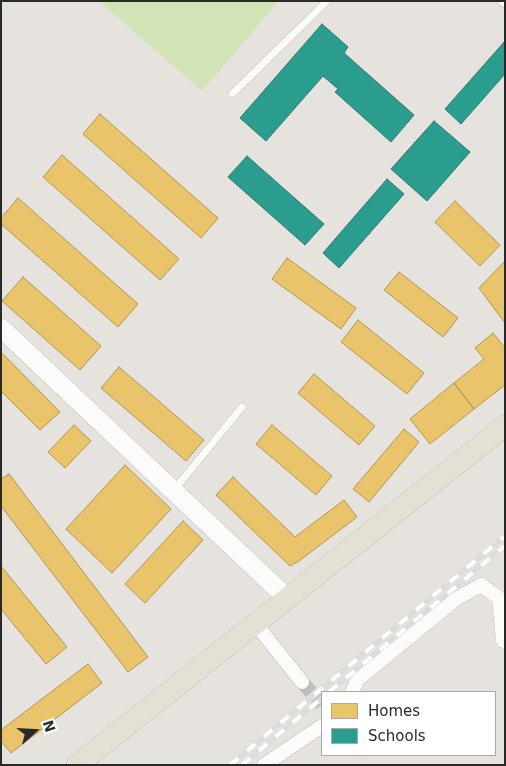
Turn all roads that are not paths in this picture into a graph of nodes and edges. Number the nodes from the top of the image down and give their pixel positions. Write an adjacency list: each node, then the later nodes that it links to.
1 (327, 1): 4 (lane)
2 (501, 1): 3 (lane)
3 (505, 4)
4 (232, 94)
5 (1, 328): 8 (street)
6 (242, 408): 8 (lane)
7 (505, 426): 9 (main road)
8 (173, 490): 9 (street)
9 (287, 598): 10 (main road)
10 (255, 623): 12 (street); 15 (main road)
11 (505, 641): 13 (street)
12 (302, 682)
13 (352, 691)
14 (321, 727): 16 (street)
15 (77, 765)
16 (264, 765)

